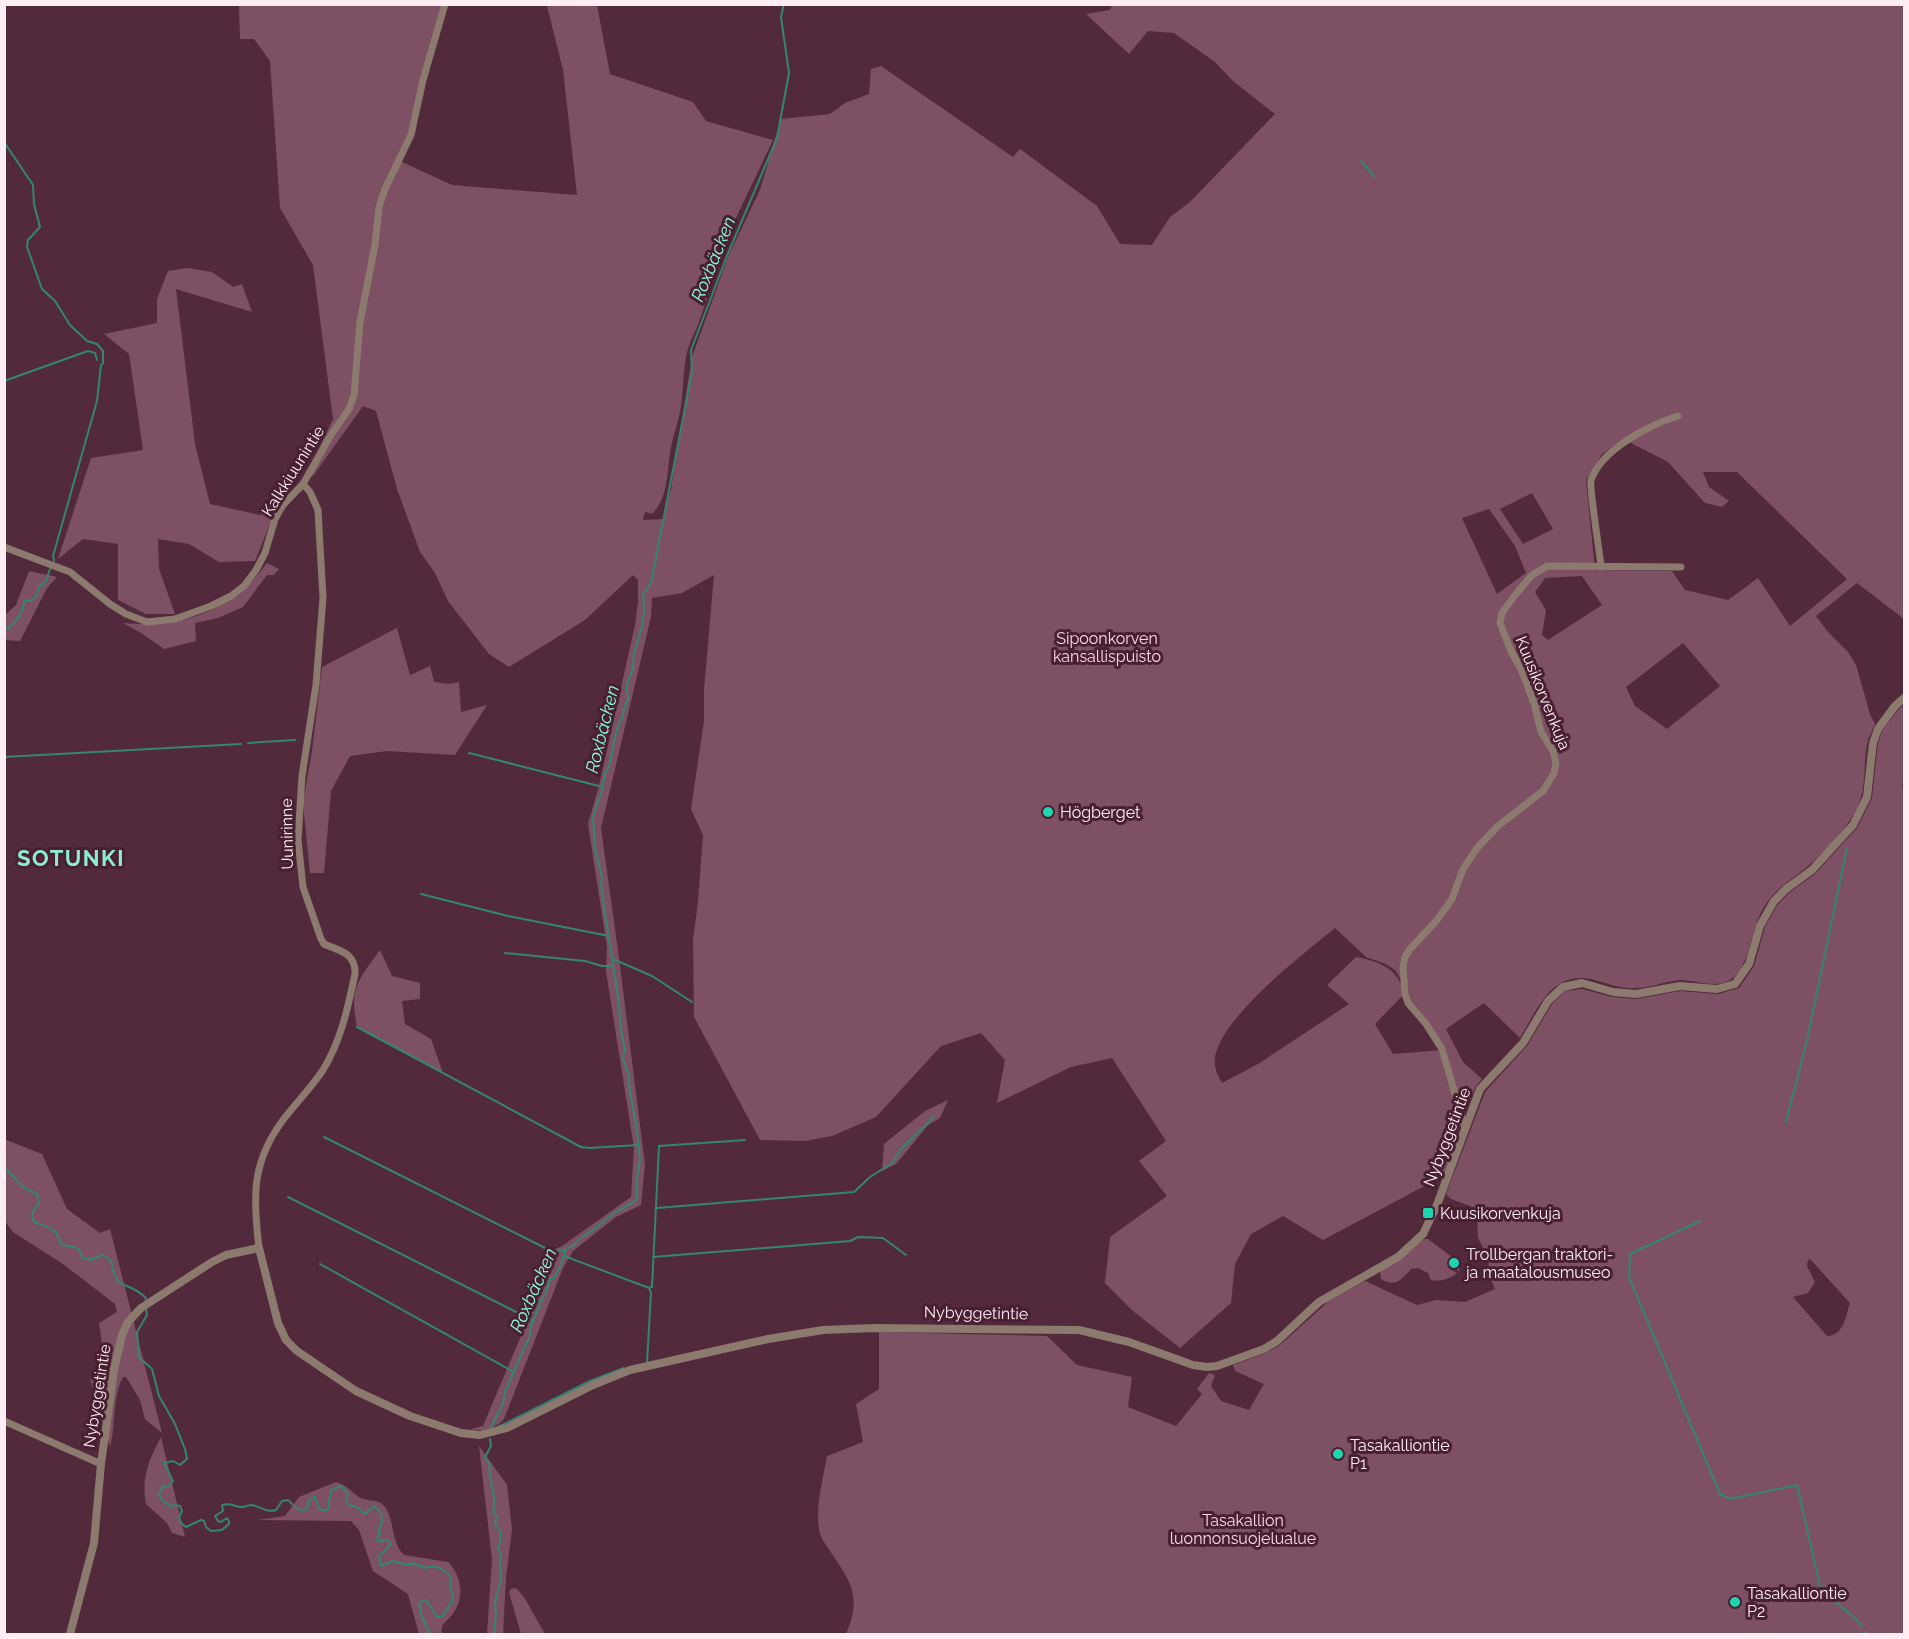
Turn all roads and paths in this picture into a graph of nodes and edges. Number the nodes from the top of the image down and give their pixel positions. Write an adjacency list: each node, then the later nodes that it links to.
1 (445, 4): 3 (street, Kalkkiuunintie)
2 (1678, 416): 5 (street)
3 (303, 484): 4 (street, Kalkkiuunintie); 9 (street, Uunirinne)
4 (4, 547)
5 (1601, 567): 6 (street, Kuusikorvenkuja); 8 (street, Kuusikorvenkuja)
6 (1681, 567)
7 (1905, 698): 8 (street, Nybyggetintie)
8 (1465, 1128): 9 (street, Nybyggetintie)
9 (260, 1248): 11 (street, Nybyggetintie)
10 (4, 1421): 11 (street)
11 (101, 1464): 12 (street, Nybyggetintie)
12 (70, 1635)

